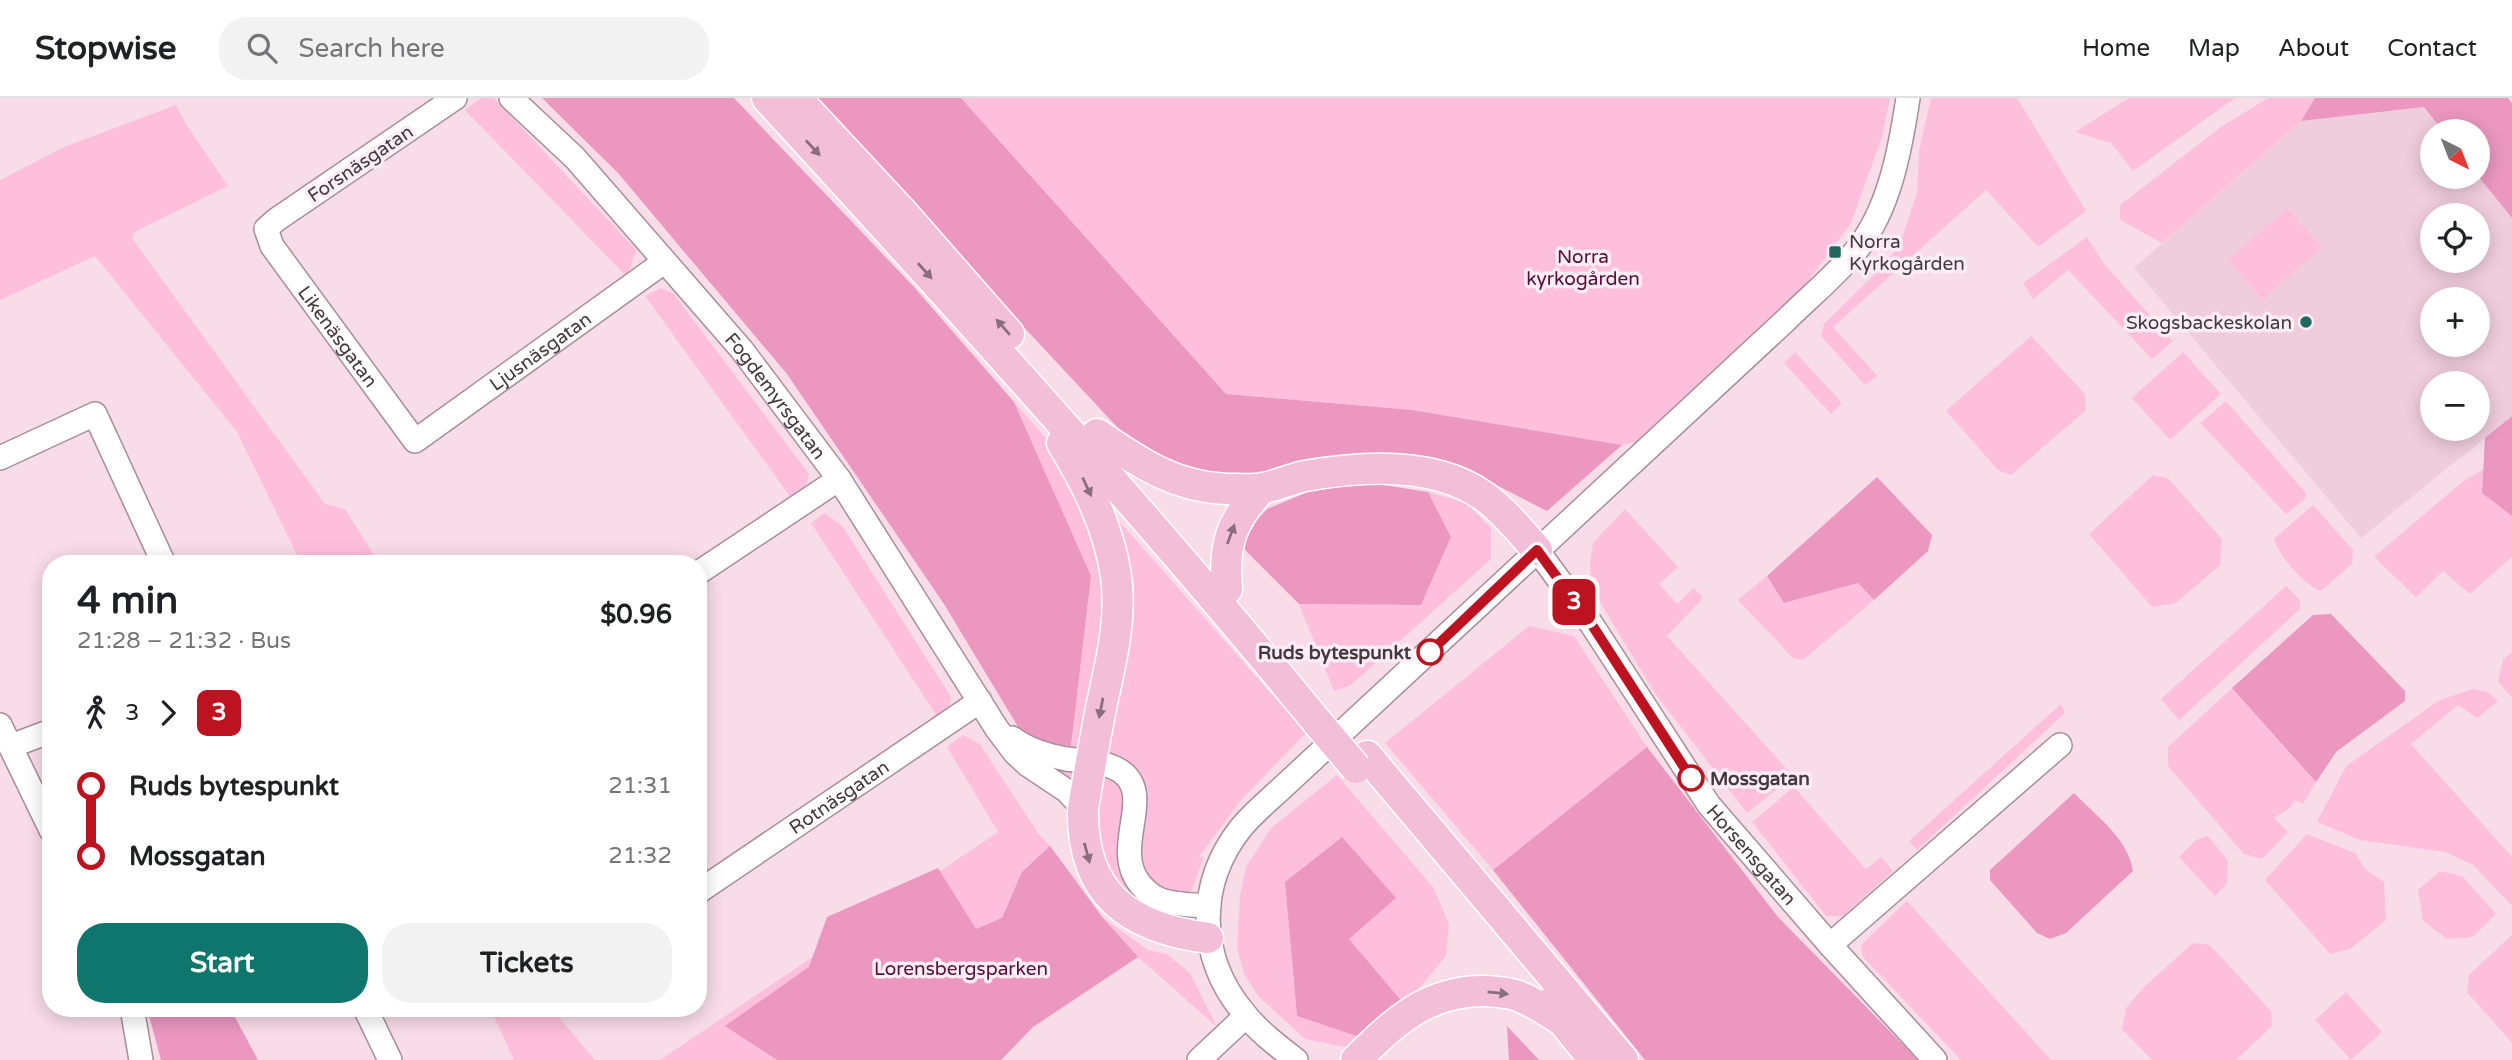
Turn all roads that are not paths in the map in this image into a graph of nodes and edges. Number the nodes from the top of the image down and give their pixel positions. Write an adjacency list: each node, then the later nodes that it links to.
1 (454, 98): 6 (street, Forsnäsgatan)
2 (511, 98): 7 (street, Fogdemyrsgatan)
3 (767, 98): 8 (main road, one-way to 8)
4 (796, 98): 9 (main road, one-way to 4)
5 (1908, 98): 14 (street)
6 (266, 229): 10 (street, Likenäsgatan)
7 (664, 262): 10 (street, Ljusnäsgatan); 12 (street, Fogdemyrsgatan)
8 (1028, 386): 19 (main road); 25 (main road, one-way to 25)
9 (1097, 434): 13 (main road); 17 (main road)
10 (415, 441)
11 (0, 458): 15 (street)
12 (839, 479): 16 (street); 18 (street, Fogdemyrsgatan)
13 (1262, 488): 14 (main road); 17 (main road, one-way to 13)
14 (1537, 550): 30 (street); 32 (street, Horsensgatan)
15 (160, 555)
16 (707, 567)
17 (1227, 589): 19 (main road)
18 (979, 701): 21 (street, Fogdemyrsgatan); 29 (street, Rotnäsgatan)
19 (1324, 718): 26 (main road)
20 (0, 725): 24 (street)
21 (997, 729): 25 (street, Fogdemyrsgatan); 27 (street, Fogdemyrsgatan)
22 (42, 734): 24 (street)
23 (2060, 745): 32 (street)
24 (11, 746): 28 (street)
25 (1091, 761): 27 (main road); 30 (street, Fogdemyrsgatan)
26 (1362, 762): 36 (main road); 43 (main road)
27 (1083, 808): 31 (main road, one-way to 31)
28 (42, 812)
29 (707, 886)
30 (1209, 906): 31 (street)
31 (1208, 938): 33 (street)
32 (1830, 945): 44 (street, Horsensgatan)
33 (1246, 1016): 39 (street); 40 (street)
34 (134, 1017): 37 (street)
35 (369, 1017): 38 (street)
36 (1561, 1020): 41 (main road, one-way to 36); 42 (main road)
37 (141, 1060)
38 (390, 1060)
39 (1199, 1060)
40 (1296, 1060)
41 (1356, 1060)
42 (1594, 1060)
43 (1623, 1060)
44 (1935, 1060)

